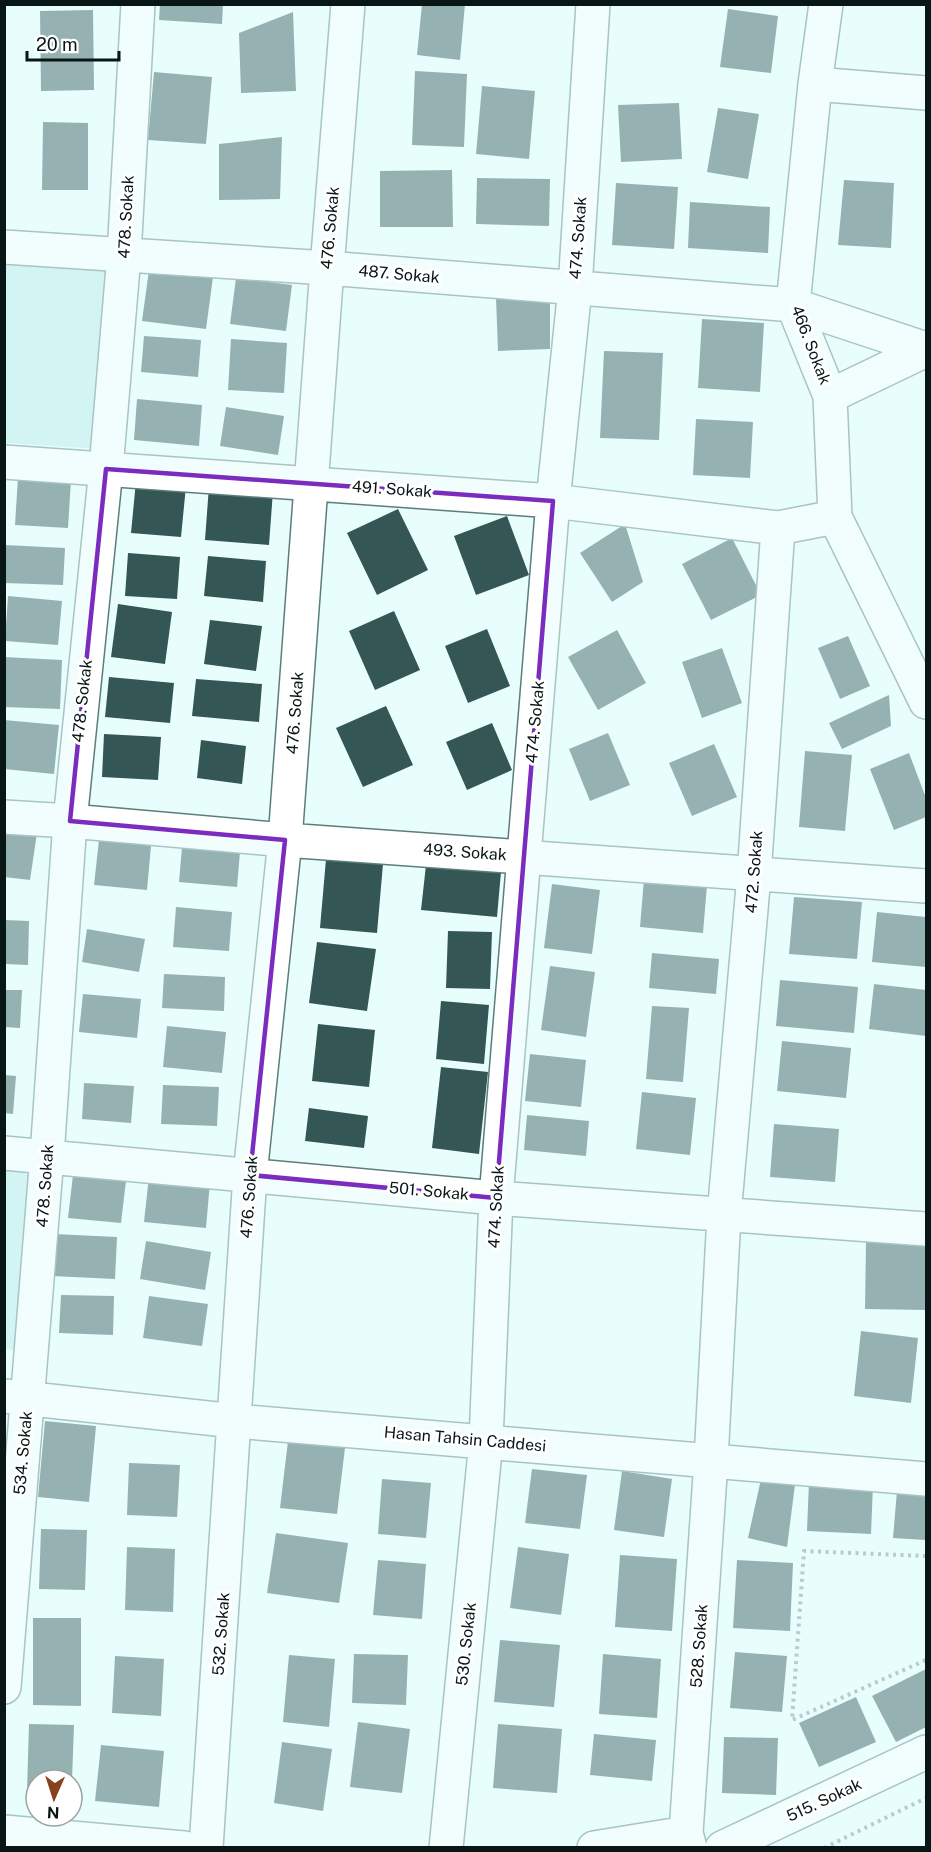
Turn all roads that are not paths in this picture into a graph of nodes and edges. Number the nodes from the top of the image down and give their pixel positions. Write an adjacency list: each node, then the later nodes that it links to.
1 (138, 4): 8 (street, 478. Sokak)
2 (348, 4): 9 (street, 476. Sokak)
3 (593, 4): 10 (street, 474. Sokak)
4 (826, 4): 5 (street, 466. Sokak)
5 (815, 84): 6 (street); 11 (street, 466. Sokak)
6 (927, 93)
7 (4, 247): 8 (street, 487. Sokak)
8 (124, 255): 9 (street, 487. Sokak); 15 (street, 478. Sokak)
9 (327, 268): 10 (street, 487. Sokak); 16 (street, 476. Sokak)
10 (575, 288): 11 (street, 487. Sokak); 17 (street, 474. Sokak)
11 (793, 305): 12 (street, 487. Sokak); 13 (street, 466. Sokak)
12 (927, 349): 13 (street)
13 (830, 396): 18 (street, 466. Sokak)
14 (4, 462): 15 (street, 491. Sokak)
15 (106, 469): 16 (street, 491. Sokak); 23 (street, 478. Sokak)
16 (312, 483): 17 (street, 491. Sokak); 24 (street, 476. Sokak)
17 (553, 501): 19 (street, 491. Sokak); 25 (street, 474. Sokak)
18 (835, 517): 19 (street, 491. Sokak); 20 (street, 466. Sokak)
19 (778, 528): 26 (street, 472. Sokak)
20 (918, 663): 21 (street, 466. Sokak)
21 (927, 702)
22 (4, 817): 23 (street, 493. Sokak)
23 (70, 821): 24 (street, 493. Sokak); 29 (street, 478. Sokak)
24 (285, 840): 25 (street, 493. Sokak); 30 (street, 476. Sokak)
25 (525, 856): 26 (street, 493. Sokak); 31 (street, 474. Sokak)
26 (754, 875): 27 (street, 493. Sokak); 32 (street, 472. Sokak)
27 (927, 886)
28 (4, 1153): 29 (street, 501. Sokak)
29 (47, 1156): 30 (street, 501. Sokak); 34 (street, 478. Sokak)
30 (250, 1175): 31 (street, 501. Sokak); 35 (street, 476. Sokak)
31 (496, 1198): 32 (street, 501. Sokak); 36 (street, 474. Sokak)
32 (724, 1215): 33 (street, 501. Sokak); 37 (street, 472. Sokak)
33 (927, 1229)
34 (16, 1397): 35 (street, Hasan Tahsin Caddesi); 39 (street, 534. Sokak)
35 (235, 1421): 36 (street, Hasan Tahsin Caddesi); 44 (street, 532. Sokak)
36 (486, 1441): 37 (street, Hasan Tahsin Caddesi); 45 (street, 530. Sokak)
37 (711, 1460): 38 (street, Hasan Tahsin Caddesi); 42 (street, 528. Sokak)
38 (927, 1479)
39 (4, 1687)
40 (927, 1752): 47 (street, 515. Sokak)
41 (4, 1832): 43 (street)
42 (688, 1840): 46 (street)
43 (184, 1848)
44 (206, 1848)
45 (446, 1848)
46 (594, 1848)
47 (722, 1848)

